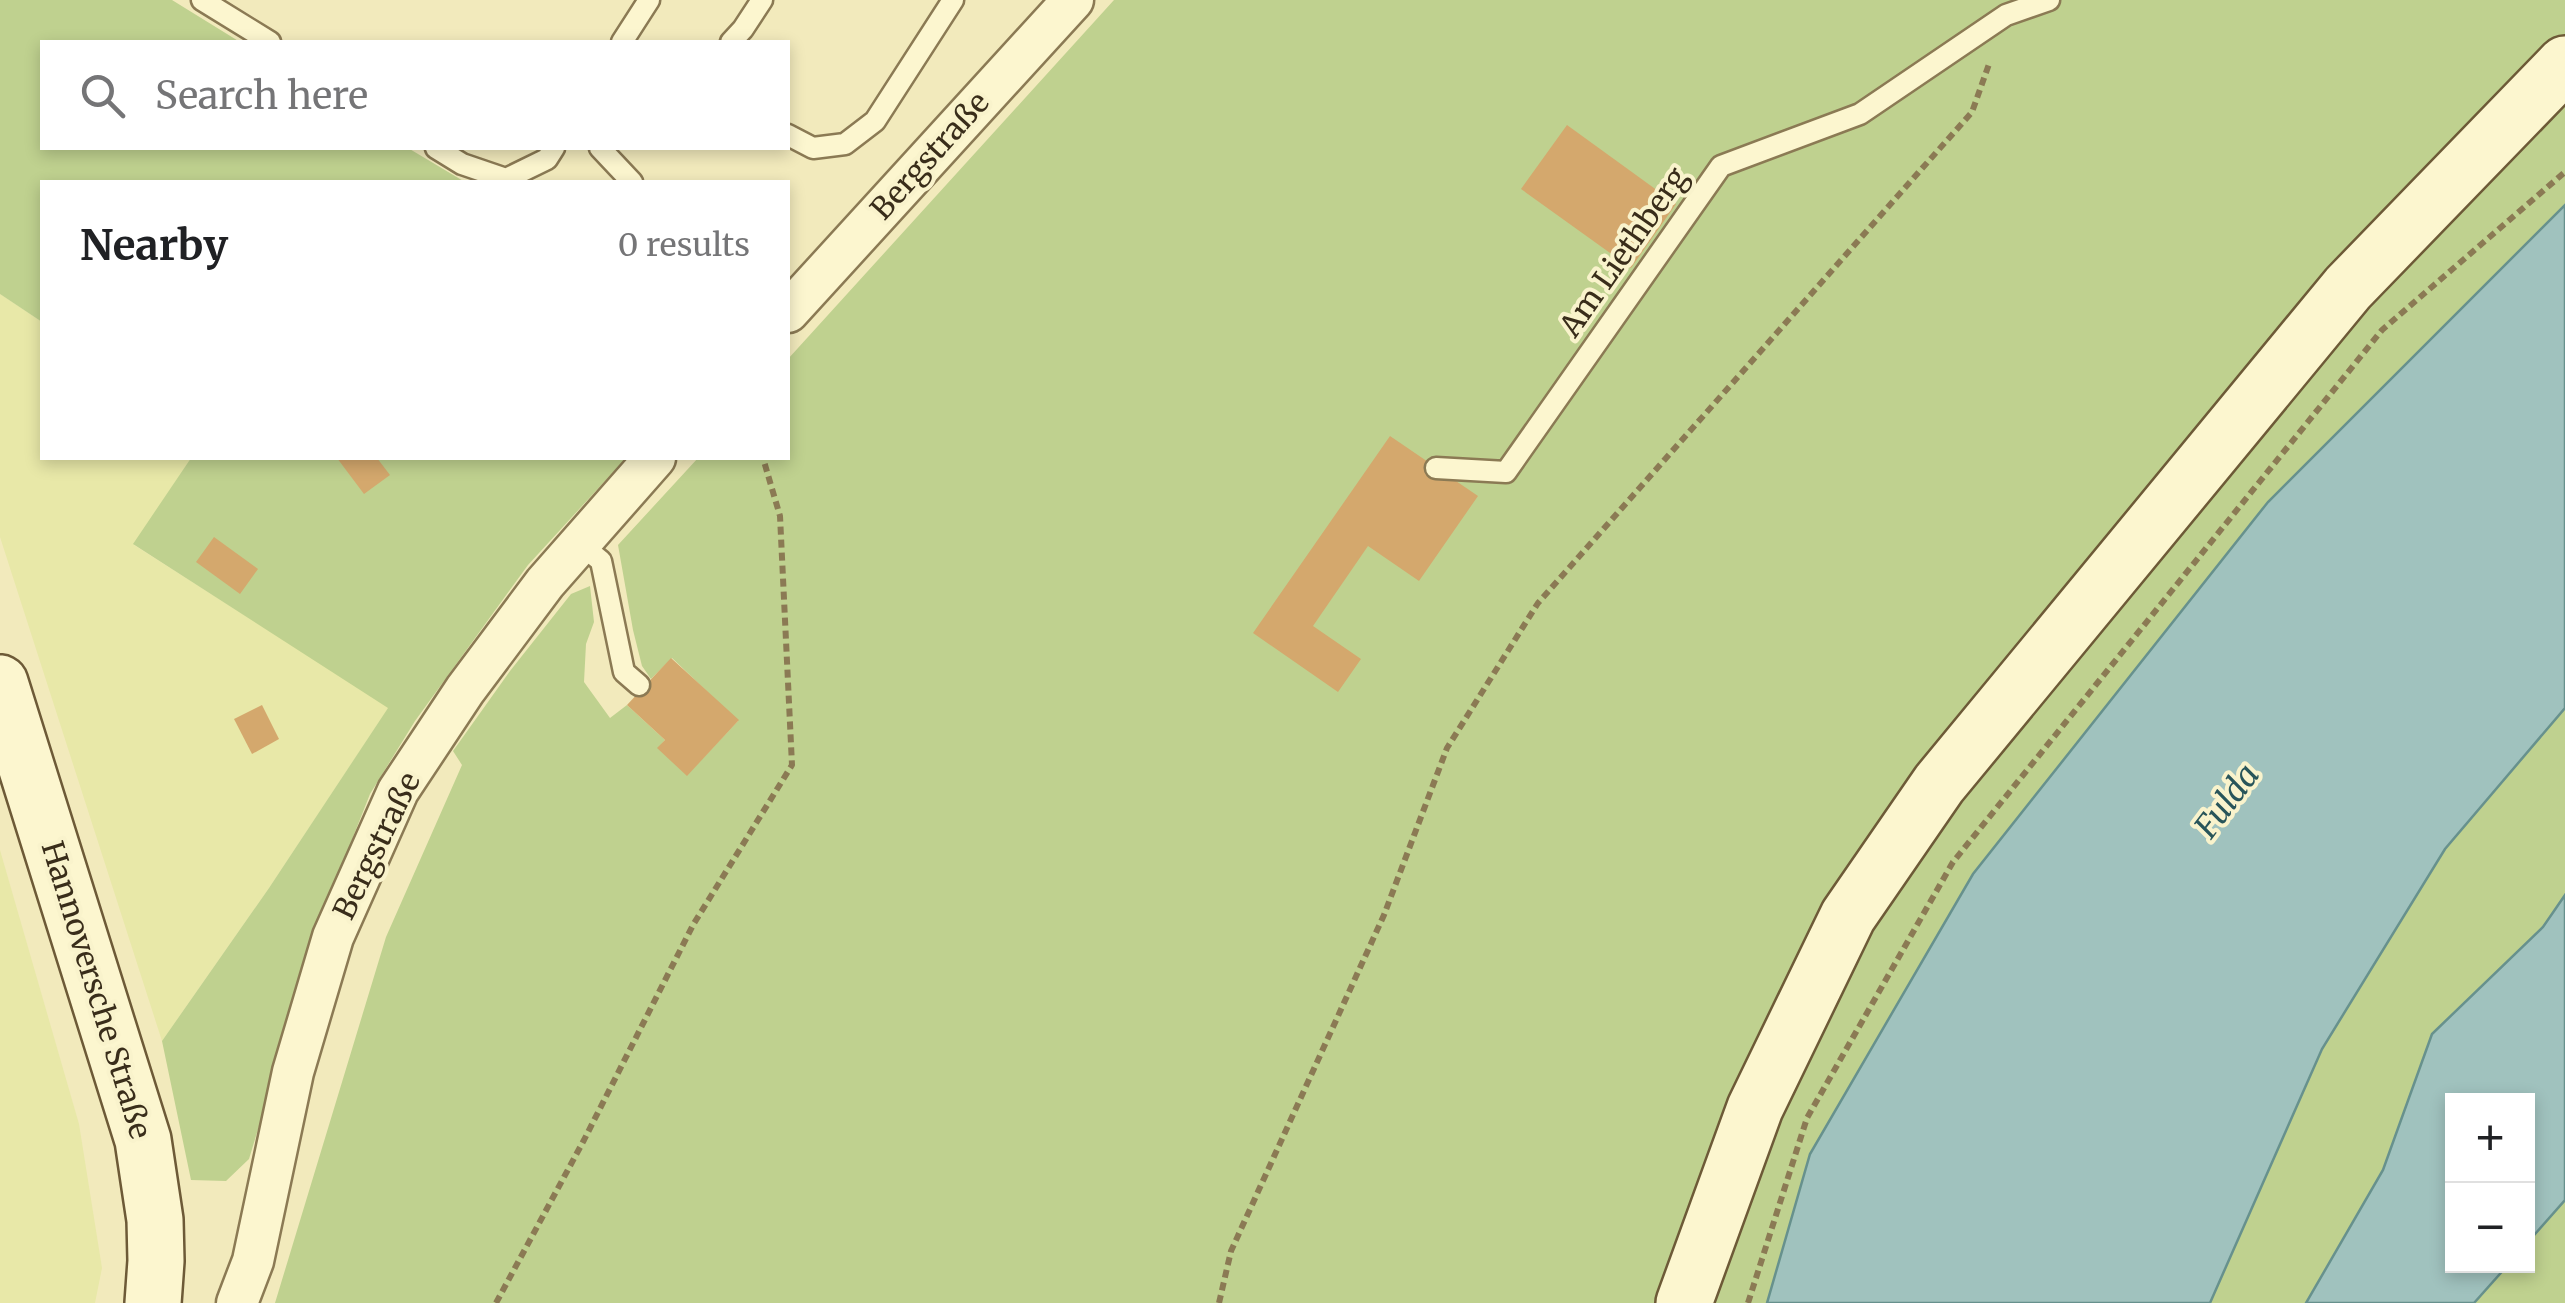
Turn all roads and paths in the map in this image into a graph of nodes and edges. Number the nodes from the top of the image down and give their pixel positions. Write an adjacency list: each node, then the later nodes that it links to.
1 (202, 0): 8 (lane)
2 (650, 0): 9 (lane)
3 (762, 0): 10 (lane)
4 (953, 0): 12 (lane)
5 (1073, 0): 18 (street, Bergstraße)
6 (2049, 0): 7 (lane, Am Liethberg)
7 (2006, 15): 21 (lane, Am Liethberg); 28 (path)
8 (267, 40)
9 (624, 40)
10 (733, 40)
11 (2565, 64): 29 (street)
12 (790, 136)
13 (439, 150): 14 (lane)
14 (553, 150)
15 (602, 150): 17 (lane)
16 (2565, 172): 30 (path)
17 (630, 180)
18 (790, 310)
19 (654, 460): 22 (street, Bergstraße)
20 (764, 460): 27 (path)
21 (1436, 468)
22 (579, 543): 24 (lane); 26 (street, Bergstraße)
23 (0, 684): 25 (street, Hannoversche Straße)
24 (639, 686)
25 (153, 1303)
26 (237, 1303)
27 (496, 1303)
28 (1219, 1303)
29 (1684, 1303)
30 (1748, 1303)

